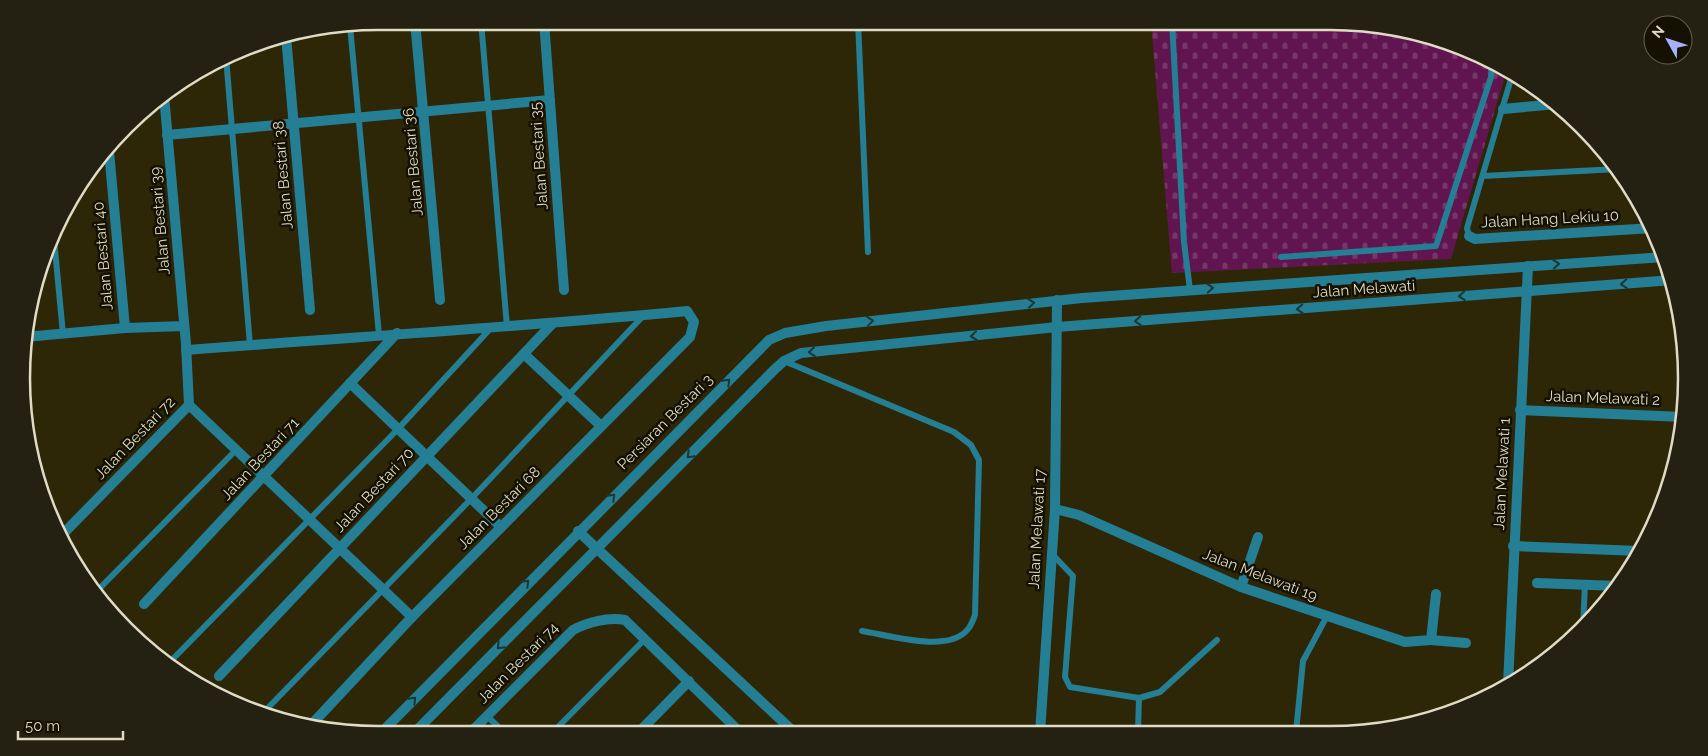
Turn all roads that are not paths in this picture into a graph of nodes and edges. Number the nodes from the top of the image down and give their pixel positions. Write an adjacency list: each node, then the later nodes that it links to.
1 (416, 30): 16 (street, Jalan Bestari 36)
2 (482, 30): 14 (lane)
3 (545, 30): 11 (street, Jalan Bestari 35)
4 (858, 30): 27 (lane)
5 (1172, 30): 33 (lane)
6 (351, 31): 17 (lane)
7 (287, 42): 18 (street, Jalan Bestari 38)
8 (227, 65): 19 (lane)
9 (1491, 70): 28 (lane)
10 (1511, 81): 15 (lane, Jalan Hang Lekiu 10)
11 (550, 100): 14 (street); 32 (street, Jalan Bestari 35)
12 (165, 103): 20 (street, Jalan Bestari 39)
13 (1546, 105): 15 (street)
14 (488, 106): 16 (street); 41 (lane)
15 (1503, 109): 23 (lane, Jalan Hang Lekiu 10)
16 (424, 112): 17 (street); 35 (street, Jalan Bestari 36)
17 (359, 118): 18 (street); 47 (lane)
18 (293, 124): 19 (street); 37 (street, Jalan Bestari 38)
19 (232, 130): 20 (street); 49 (lane)
20 (167, 135): 40 (street, Jalan Bestari 39)
21 (110, 157): 43 (street, Jalan Bestari 40)
22 (1608, 169): 23 (lane)
23 (1483, 176): 25 (lane, Jalan Hang Lekiu 10)
24 (1644, 229): 25 (street, Jalan Hang Lekiu 10)
25 (1469, 236)
26 (55, 248): 46 (lane)
27 (868, 252)
28 (1281, 257)
29 (1657, 257): 30 (street, Jalan Melawati, one-way to 29)
30 (1528, 266): 33 (street, Jalan Melawati, one-way to 30); 34 (street, Jalan Melawati 1)
31 (1664, 281): 34 (street, Jalan Melawati, one-way to 34)
32 (564, 290)
33 (1190, 290): 36 (street, Jalan Melawati)
34 (1526, 291): 42 (street, Jalan Melawati, one-way to 42); 56 (street, Jalan Melawati 1)
35 (440, 300)
36 (1057, 300): 42 (street, Jalan Melawati 17); 67 (street, Persiaran Bestari 3, one-way to 36)
37 (310, 310)
38 (644, 315): 39 (street); 54 (lane); 58 (street, Jalan Bestari 68)
39 (552, 324): 41 (street); 51 (street, Jalan Bestari 70)
40 (184, 326): 43 (street); 50 (street, Jalan Bestari 39)
41 (507, 327): 44 (street)
42 (1057, 327): 52 (street, one-way to 52); 64 (street, Jalan Melawati 17)
43 (125, 328): 46 (street)
44 (490, 329): 45 (street); 59 (lane)
45 (397, 333): 47 (street); 53 (street, Jalan Bestari 71)
46 (62, 334): 48 (street)
47 (379, 335): 49 (street)
48 (33, 336)
49 (250, 345): 50 (street)
50 (186, 347): 55 (street, Jalan Bestari 72)
51 (524, 354): 54 (street); 61 (street, Jalan Bestari 70)
52 (784, 361): 72 (street, one-way to 72); 86 (lane)
53 (350, 384): 59 (street); 62 (street, Jalan Bestari 71)
54 (569, 396): 58 (street); 63 (lane)
55 (189, 405): 60 (street); 68 (street, Jalan Bestari 72)
56 (1520, 410): 57 (street, Jalan Melawati 2); 70 (street, Jalan Melawati 1)
57 (1676, 417)
58 (602, 426): 66 (street, Jalan Bestari 68)
59 (398, 429): 61 (street); 65 (lane)
60 (236, 450): 62 (street); 79 (lane)
61 (426, 456): 63 (street); 71 (street, Jalan Bestari 70)
62 (264, 476): 65 (street); 82 (street, Jalan Bestari 71)
63 (471, 499): 66 (street); 80 (lane)
64 (1055, 509): 74 (street, Jalan Melawati 17); 78 (street, Jalan Melawati 19)
65 (309, 520): 71 (street); 91 (lane)
66 (501, 527): 85 (street, Jalan Bestari 68)
67 (578, 531): 72 (street); 99 (street, Persiaran Bestari 3, one-way to 67)
68 (66, 532)
69 (1258, 537): 78 (street)
70 (1513, 546): 73 (street); 93 (street, Jalan Melawati 1)
71 (339, 548): 80 (street); 92 (street, Jalan Bestari 70)
72 (596, 549): 100 (street, one-way to 100); 106 (street)
73 (1632, 551)
74 (1052, 554): 95 (lane); 107 (street, Jalan Melawati 17)
75 (1537, 583): 76 (street)
76 (1585, 584): 77 (street); 84 (lane)
77 (1609, 585)
78 (1241, 587): 83 (street, Jalan Melawati 19)
79 (100, 588)
80 (383, 589): 85 (street); 96 (lane)
81 (1436, 594): 89 (street)
82 (144, 604)
83 (1327, 616): 89 (street, Jalan Melawati 19); 109 (lane)
84 (1583, 616)
85 (412, 617): 98 (street, Jalan Bestari 68)
86 (862, 631)
87 (645, 639): 94 (street, Jalan Bestari 74); 97 (street, Jalan Bestari 74); 103 (lane)
88 (1217, 640): 95 (lane)
89 (1431, 640): 90 (street, Jalan Melawati 19)
90 (1466, 643)
91 (173, 659)
92 (219, 676)
93 (1508, 676)
94 (689, 680): 104 (street); 105 (street, Jalan Bestari 74)
95 (1139, 698): 108 (lane)
96 (267, 708)
97 (487, 716): 101 (street, Jalan Bestari 74); 102 (lane)
98 (316, 720)
99 (388, 726)
100 (421, 726)
101 (477, 726)
102 (498, 726)
103 (559, 726)
104 (645, 726)
105 (734, 726)
106 (786, 726)
107 (1040, 726)
108 (1138, 726)
109 (1297, 726)

